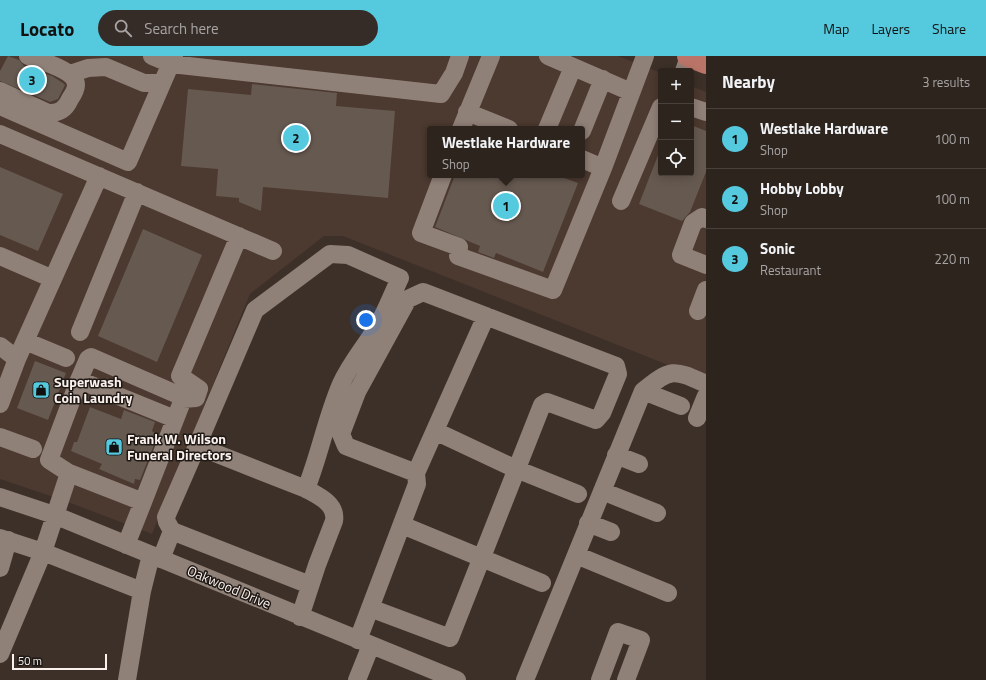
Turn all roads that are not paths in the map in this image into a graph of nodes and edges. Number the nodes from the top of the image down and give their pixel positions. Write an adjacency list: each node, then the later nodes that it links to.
1 (28, 56): 9 (street)
2 (152, 56): 7 (street)
3 (460, 56): 7 (street)
4 (492, 56): 16 (street)
5 (548, 56): 8 (street)
6 (645, 56): 13 (street)
7 (173, 60): 11 (street)
8 (573, 67): 10 (street); 21 (street)
9 (70, 74): 11 (street); 12 (street)
10 (603, 79): 13 (street); 22 (street)
11 (162, 83): 14 (street)
12 (0, 91)
13 (631, 92): 25 (street)
14 (0, 106)
15 (694, 108): 17 (street)
16 (467, 112): 19 (street); 20 (street)
17 (706, 112)
18 (658, 114): 29 (street)
19 (462, 126)
20 (502, 126)
21 (548, 126)
22 (584, 126)
23 (0, 134): 26 (street)
24 (585, 160): 25 (street)
25 (603, 168): 27 (street)
26 (99, 176): 28 (street); 35 (street)
27 (442, 178)
28 (136, 192): 31 (street); 39 (street)
29 (621, 201)
30 (706, 219): 34 (street)
31 (239, 236): 32 (street); 48 (street)
32 (273, 251)
33 (0, 256): 35 (street)
34 (706, 265)
35 (53, 279): 40 (street)
36 (706, 290): 37 (street)
37 (698, 311)
38 (486, 316): 53 (street); 59 (street); 61 (street)
39 (80, 332)
40 (25, 341): 42 (street); 43 (street)
41 (0, 346): 43 (street)
42 (66, 358)
43 (17, 359): 49 (street)
44 (79, 380): 48 (street); 52 (street); 56 (street)
45 (706, 384): 46 (street)
46 (643, 391): 50 (street); 57 (street)
47 (706, 396): 51 (street)
48 (183, 399): 52 (street)
49 (0, 404)
50 (681, 406)
51 (697, 418)
52 (175, 419): 66 (street)
53 (435, 431): 59 (street); 61 (street)
54 (0, 437): 56 (street)
55 (197, 446): 62 (street); 62 (street); 71 (street)
56 (41, 454): 60 (street)
57 (616, 455): 58 (street); 63 (street)
58 (639, 464)
59 (516, 469): 64 (street); 78 (street)
60 (69, 473): 66 (street); 68 (street)
61 (416, 473): 70 (street)
62 (306, 489): 81 (street)
63 (602, 491): 67 (street); 69 (street)
64 (578, 494)
65 (0, 497): 68 (street, Oakwood Drive)
66 (143, 502): 74 (street)
67 (657, 513)
68 (54, 516): 74 (street, Oakwood Drive); 75 (street)
69 (588, 523): 72 (street); 76 (street)
70 (402, 525): 78 (street); 84 (street)
71 (172, 531): 77 (street); 81 (street)
72 (611, 532)
73 (4, 539): 75 (street); 79 (street)
74 (126, 545): 77 (street, Oakwood Drive)
75 (43, 552): 82 (street); 87 (street)
76 (576, 555): 83 (street); 91 (street)
77 (156, 557): 82 (street); 85 (street, Oakwood Drive)
78 (481, 558): 80 (street); 84 (street)
79 (0, 568)
80 (542, 583)
81 (310, 585): 85 (street)
82 (142, 591): 89 (street)
83 (668, 593)
84 (370, 608): 86 (street)
85 (300, 617): 86 (street, Oakwood Drive)
86 (365, 642): 88 (street, Oakwood Drive); 90 (street)
87 (0, 654)
88 (454, 679)
89 (127, 680)
90 (357, 680)
91 (525, 680)
92 (600, 680): 93 (street)
93 (626, 680)

